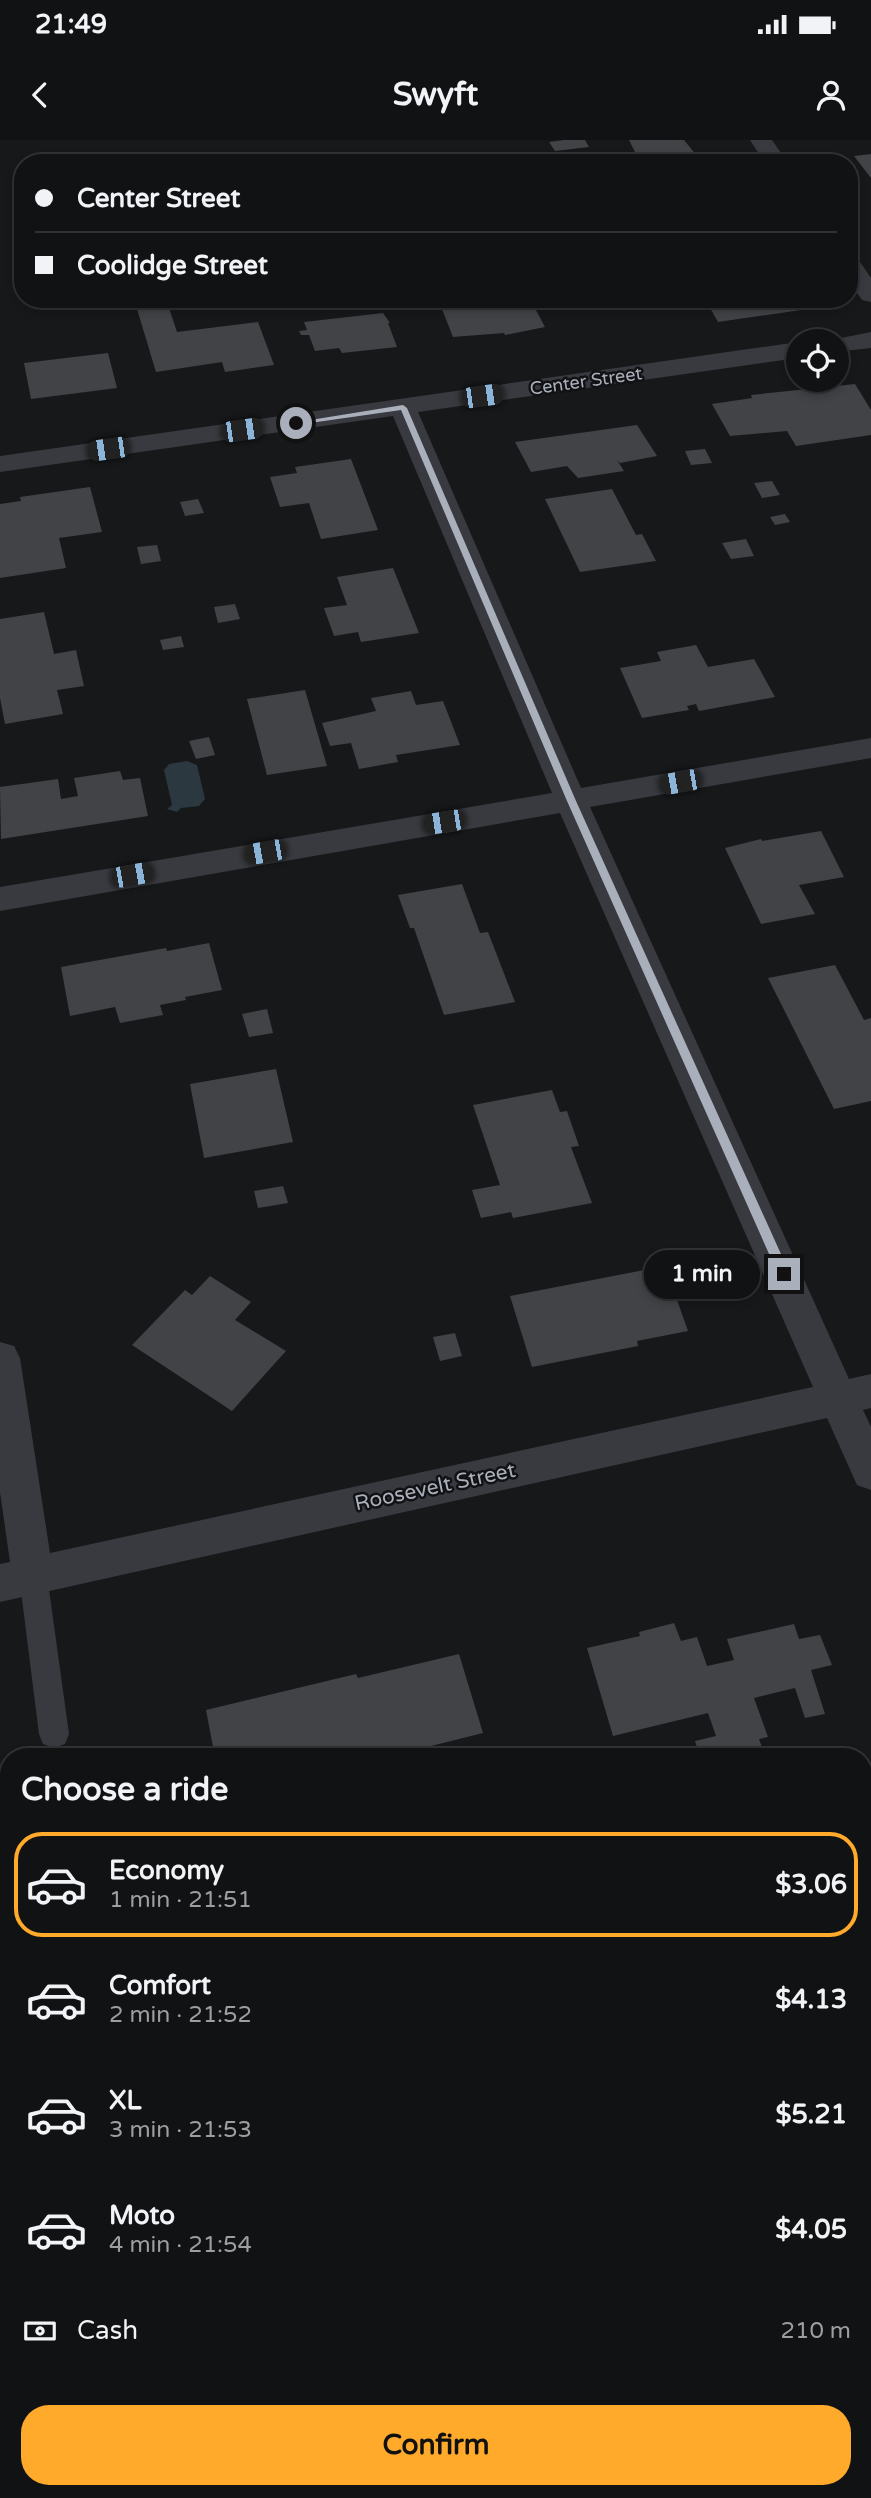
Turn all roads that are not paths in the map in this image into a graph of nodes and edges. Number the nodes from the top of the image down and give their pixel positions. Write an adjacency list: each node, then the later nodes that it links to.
1 (858, 277): 2 (street)
2 (871, 295)
3 (871, 340): 4 (street)
4 (849, 343)
5 (786, 352): 6 (street, Center Street)
6 (403, 408): 7 (street, Center Street); 9 (street)
7 (0, 464)
8 (871, 748): 9 (street)
9 (571, 801): 10 (street); 12 (street)
10 (0, 899)
11 (0, 1358): 14 (street)
12 (855, 1394): 13 (street); 14 (street, Roosevelt Street)
13 (871, 1472)
14 (16, 1579): 15 (lane)
15 (54, 1734)

